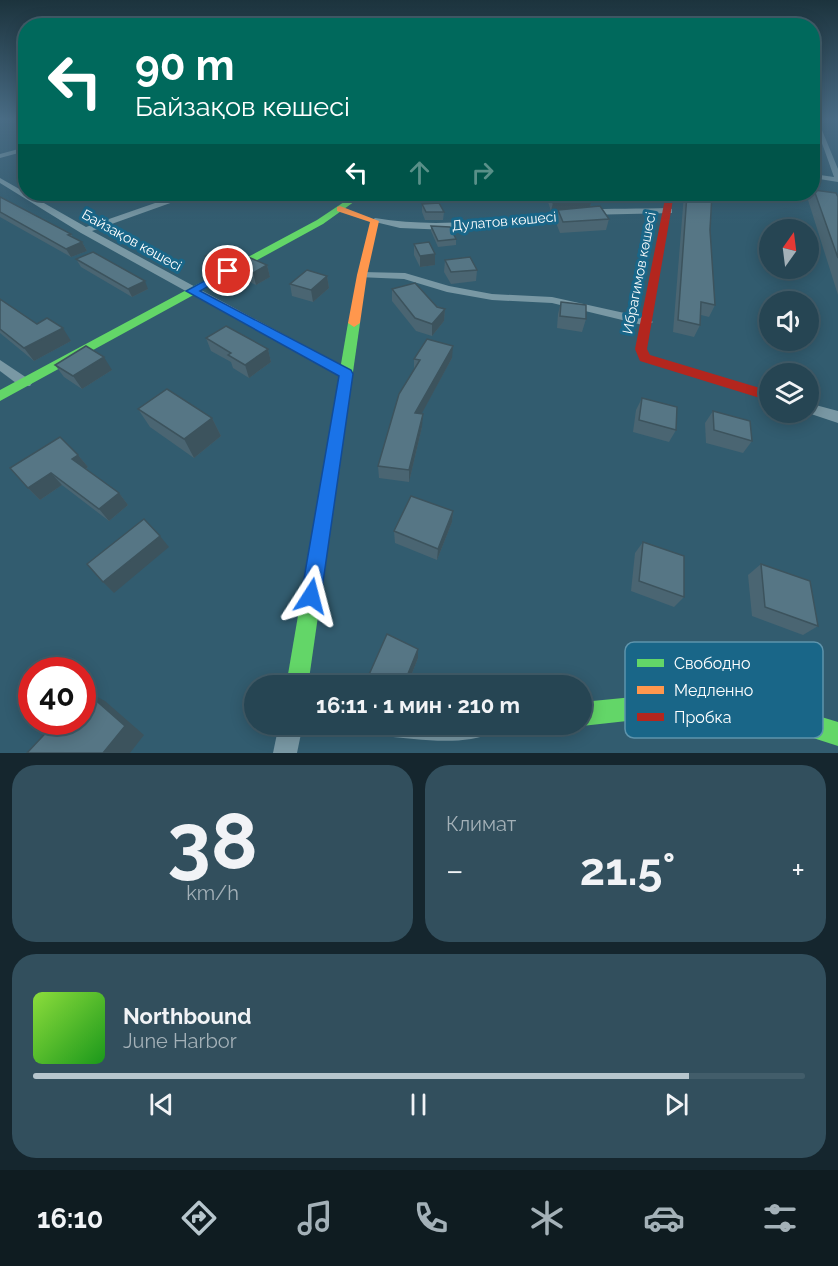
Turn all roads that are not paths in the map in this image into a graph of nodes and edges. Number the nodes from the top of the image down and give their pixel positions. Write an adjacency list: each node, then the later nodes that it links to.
1 (826, 153): 3 (street)
2 (820, 177): 3 (street)
3 (838, 179)
4 (34, 201): 11 (street, Байзақов көшесі)
5 (168, 201): 11 (street)
6 (351, 201): 8 (street)
7 (670, 201): 9 (street, Ибрагимов көшесі)
8 (340, 209): 10 (street, Дулатов көшесі); 13 (street)
9 (669, 211): 10 (street, Дулатов көшесі); 14 (street, Ибрагимов көшесі)
10 (375, 221): 12 (street)
11 (84, 231): 13 (street, Байзақов көшесі)
12 (362, 275): 14 (street); 16 (street)
13 (191, 291): 16 (street, Байзақов көшесі); 17 (street)
14 (647, 322): 18 (street, Ибрагимов көшесі)
15 (0, 364): 17 (street)
16 (346, 374): 22 (street)
17 (25, 382): 19 (street)
18 (759, 393)
19 (0, 396)
20 (819, 411): 21 (street)
21 (838, 417)
22 (299, 675)
23 (625, 710): 24 (street)
24 (592, 713)
25 (823, 729): 26 (street)
26 (838, 734)
27 (289, 735): 28 (street)
28 (285, 753)

